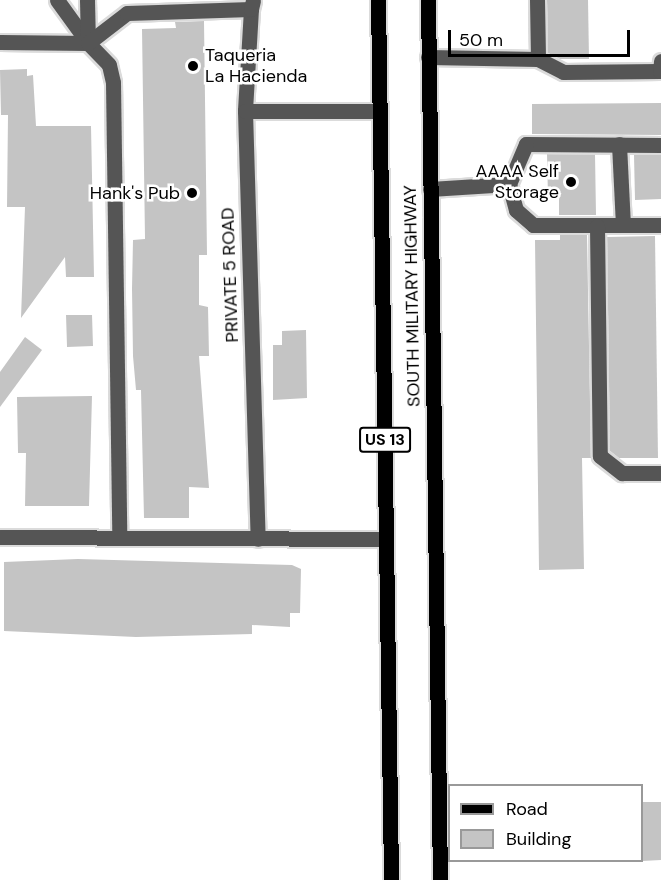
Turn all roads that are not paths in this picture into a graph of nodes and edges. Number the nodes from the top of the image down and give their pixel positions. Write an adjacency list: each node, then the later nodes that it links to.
1 (57, 0): 8 (lane)
2 (87, 0): 8 (lane)
3 (378, 0): 13 (main road, SOUTH MILITARY HIGHWAY / US 13)
4 (428, 0): 9 (main road, SOUTH MILITARY HIGHWAY / US 13)
5 (537, 0): 10 (lane)
6 (252, 5): 8 (lane, PRIVATE 5 ROAD); 12 (lane, PRIVATE 5 ROAD)
7 (0, 42): 8 (lane)
8 (88, 44): 22 (lane)
9 (428, 57): 10 (lane); 17 (main road, SOUTH MILITARY HIGHWAY / US 13)
10 (538, 59): 11 (lane)
11 (661, 61)
12 (245, 111): 13 (lane); 24 (lane, PRIVATE 5 ROAD)
13 (380, 111): 25 (main road, SOUTH MILITARY HIGHWAY / US 13)
14 (619, 144): 15 (lane); 16 (lane); 18 (lane)
15 (661, 145)
16 (509, 184): 17 (lane); 20 (lane)
17 (430, 189): 27 (main road, SOUTH MILITARY HIGHWAY / US 13)
18 (623, 225): 19 (lane); 20 (lane)
19 (661, 225)
20 (597, 226): 21 (lane)
21 (661, 473)
22 (119, 536): 23 (lane); 24 (lane)
23 (0, 537)
24 (258, 539): 25 (lane)
25 (386, 539): 26 (main road, SOUTH MILITARY HIGHWAY / US 13)
26 (391, 880)
27 (440, 880)

